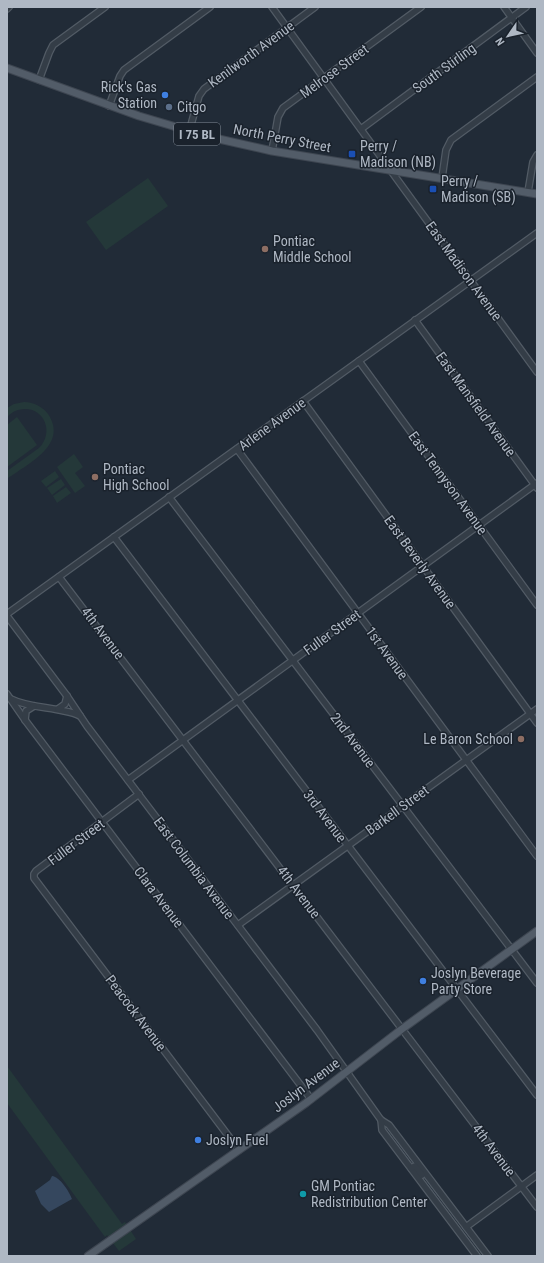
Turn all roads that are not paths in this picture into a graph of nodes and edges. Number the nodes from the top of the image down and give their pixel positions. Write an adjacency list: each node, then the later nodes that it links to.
1 (104, 7): 14 (street)
2 (210, 7): 15 (street)
3 (272, 7): 9 (street, East Madison Avenue)
4 (315, 7): 9 (street, Kenilworth Avenue)
5 (421, 7): 13 (street, Melrose Street)
6 (504, 7): 8 (street)
7 (526, 7): 8 (street, South Stirling)
8 (512, 18): 10 (street); 16 (street, South Stirling)
9 (287, 28): 13 (street, East Madison Avenue); 17 (street, Kenilworth Avenue)
10 (537, 53)
11 (7, 68): 14 (main road, North Perry Street / I 75 BL)
12 (537, 76): 21 (street)
13 (324, 78): 16 (street, East Madison Avenue); 18 (street, Melrose Street)
14 (39, 80): 15 (main road, North Perry Street / I 75 BL)
15 (109, 106): 17 (main road, North Perry Street / I 75 BL)
16 (361, 129): 20 (street, East Madison Avenue)
17 (190, 132): 18 (main road, North Perry Street / I 75 BL)
18 (272, 151): 20 (main road, North Perry Street / I 75 BL)
19 (537, 155): 22 (street)
20 (391, 170): 21 (main road, North Perry Street / I 75 BL); 25 (street, East Madison Avenue)
21 (442, 178): 22 (main road, North Perry Street / I 75 BL)
22 (528, 192): 23 (main road, North Perry Street / I 75 BL)
23 (537, 194)
24 (537, 233): 25 (street, Arlene Avenue)
25 (470, 281): 26 (street, Arlene Avenue); 28 (street, East Madison Avenue)
26 (415, 320): 27 (street, Arlene Avenue); 31 (street, East Mansfield Avenue)
27 (360, 361): 29 (street, Arlene Avenue); 33 (street, East Tennyson Avenue)
28 (537, 372)
29 (303, 401): 30 (street, Arlene Avenue); 35 (street, East Beverly Avenue)
30 (237, 449): 32 (street, Arlene Avenue); 38 (street, 1st Avenue)
31 (536, 486): 33 (street, Fuller Street)
32 (169, 497): 34 (street, Arlene Avenue); 40 (street, 2nd Avenue)
33 (479, 525): 35 (street, Fuller Street); 37 (street, East Tennyson Avenue)
34 (114, 537): 36 (street, Arlene Avenue); 43 (street, 3rd Avenue)
35 (423, 566): 38 (street, Fuller Street); 47 (street, East Beverly Avenue)
36 (60, 576): 39 (street, Arlene Avenue); 51 (street, 4th Avenue)
37 (537, 605)
38 (358, 613): 40 (street, Fuller Street); 52 (street, 1st Avenue)
39 (7, 615): 41 (street, East Columbia Avenue)
40 (293, 661): 43 (street, Fuller Street); 55 (street, 2nd Avenue)
41 (67, 696): 45 (street); 48 (street, East Columbia Avenue)
42 (9, 697): 44 (street); 49 (street, Clara Avenue)
43 (238, 700): 51 (street, Fuller Street); 57 (street, 3rd Avenue)
44 (34, 706): 45 (street); 49 (street)
45 (58, 709): 48 (street)
46 (537, 709): 47 (street, Barkell Street)
47 (530, 714): 50 (street, East Beverly Avenue); 52 (street, Barkell Street)
48 (80, 716): 53 (street, East Columbia Avenue)
49 (25, 720): 56 (street, Clara Avenue)
50 (537, 723)
51 (184, 740): 53 (street, Fuller Street); 60 (street, 4th Avenue)
52 (466, 760): 55 (street, Barkell Street); 58 (street, 1st Avenue)
53 (128, 780): 54 (street, East Columbia Avenue)
54 (139, 794): 56 (street, Fuller Street); 61 (street, East Columbia Avenue)
55 (403, 806): 57 (street, Barkell Street); 63 (street, 2nd Avenue)
56 (102, 822): 59 (street, Fuller Street); 69 (street, Clara Avenue)
57 (348, 846): 60 (street, Barkell Street); 65 (street, 3rd Avenue)
58 (537, 856)
59 (34, 876): 71 (street, Peacock Avenue)
60 (294, 885): 61 (street, Barkell Street); 66 (street, 4th Avenue)
61 (238, 925): 67 (street, East Columbia Avenue)
62 (537, 931): 63 (main road, Joslyn Avenue)
63 (511, 950): 64 (street, 2nd Avenue); 65 (main road, Joslyn Avenue)
64 (537, 983)
65 (456, 989): 66 (main road, Joslyn Avenue); 68 (street, 3rd Avenue)
66 (402, 1030): 67 (main road, Joslyn Avenue); 74 (street, 4th Avenue)
67 (346, 1072): 69 (main road, Joslyn Avenue); 70 (street, East Columbia Avenue)
68 (537, 1095)
69 (311, 1099): 71 (main road, Joslyn Avenue)
70 (381, 1120): 72 (street, East Columbia Avenue); 75 (street, East Columbia Avenue)
71 (239, 1150): 78 (main road, Joslyn Avenue)
72 (411, 1168): 75 (street, East Columbia Avenue); 79 (street, East Columbia Avenue)
73 (537, 1175): 74 (street)
74 (522, 1187): 76 (street, 4th Avenue); 77 (street)
75 (448, 1203): 77 (street, East Columbia Avenue)
76 (537, 1207)
77 (466, 1227): 80 (street, East Columbia Avenue)
78 (88, 1256)
79 (477, 1256)
80 (488, 1256)

